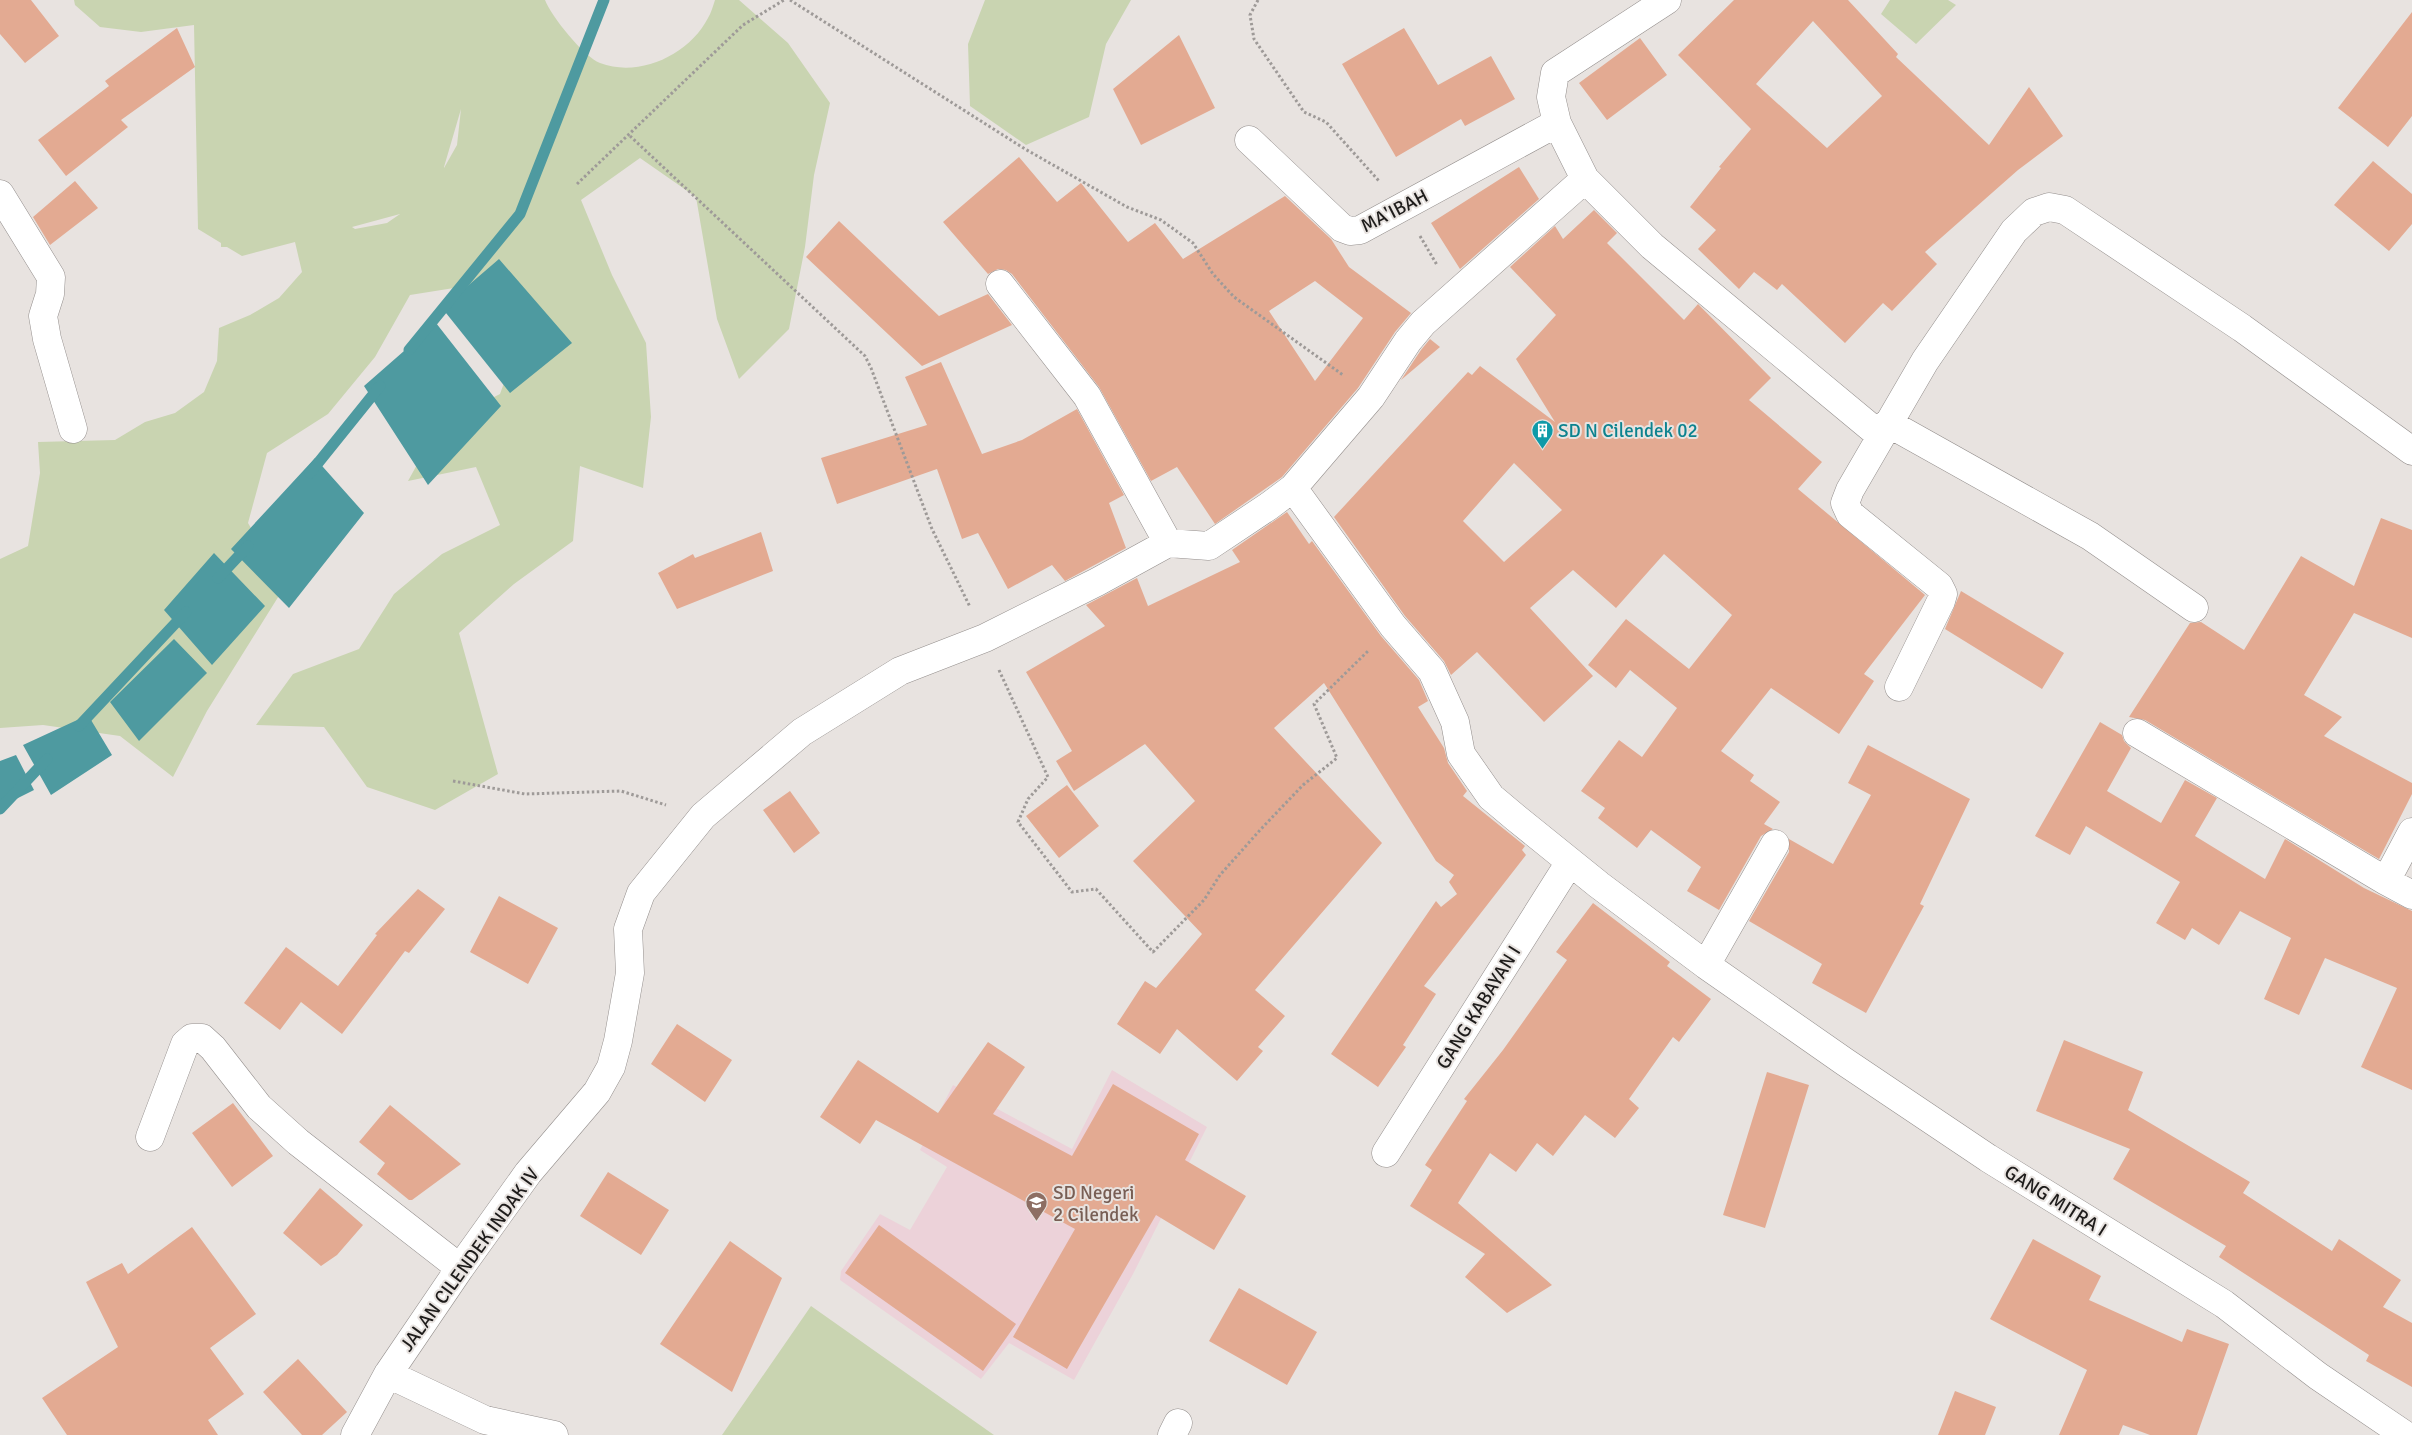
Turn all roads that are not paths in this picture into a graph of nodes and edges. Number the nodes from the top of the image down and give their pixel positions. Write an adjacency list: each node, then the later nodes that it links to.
1 (1666, 0): 2 (street)
2 (1557, 123): 3 (street, MA'IBAH); 4 (street)
3 (1249, 140)
4 (1585, 179): 8 (street); 10 (street)
5 (0, 194): 7 (street)
6 (1000, 284): 11 (street)
7 (73, 429)
8 (1884, 430): 9 (street); 12 (street); 13 (street)
9 (2412, 451)
10 (1294, 488): 11 (street); 17 (street, GANG MITRA I)
11 (1168, 543): 23 (street, JALAN CILENDEK INDAK IV)
12 (2194, 608)
13 (1899, 687)
14 (2137, 733): 18 (street)
15 (2412, 832): 18 (street)
16 (1775, 844): 20 (street)
17 (1570, 862): 20 (street, GANG MITRA I); 22 (street, GANG KABAYAN I)
18 (2386, 881): 19 (street)
19 (2412, 894)
20 (1706, 965): 27 (street, GANG MITRA I)
21 (150, 1137): 23 (street)
22 (1386, 1153)
23 (460, 1268): 24 (street, JALAN CILENDEK INDAK IV)
24 (388, 1374): 25 (street, JALAN CILENDEK INDAK IV); 26 (street)
25 (355, 1435)
26 (554, 1435)
27 (2405, 1435)

